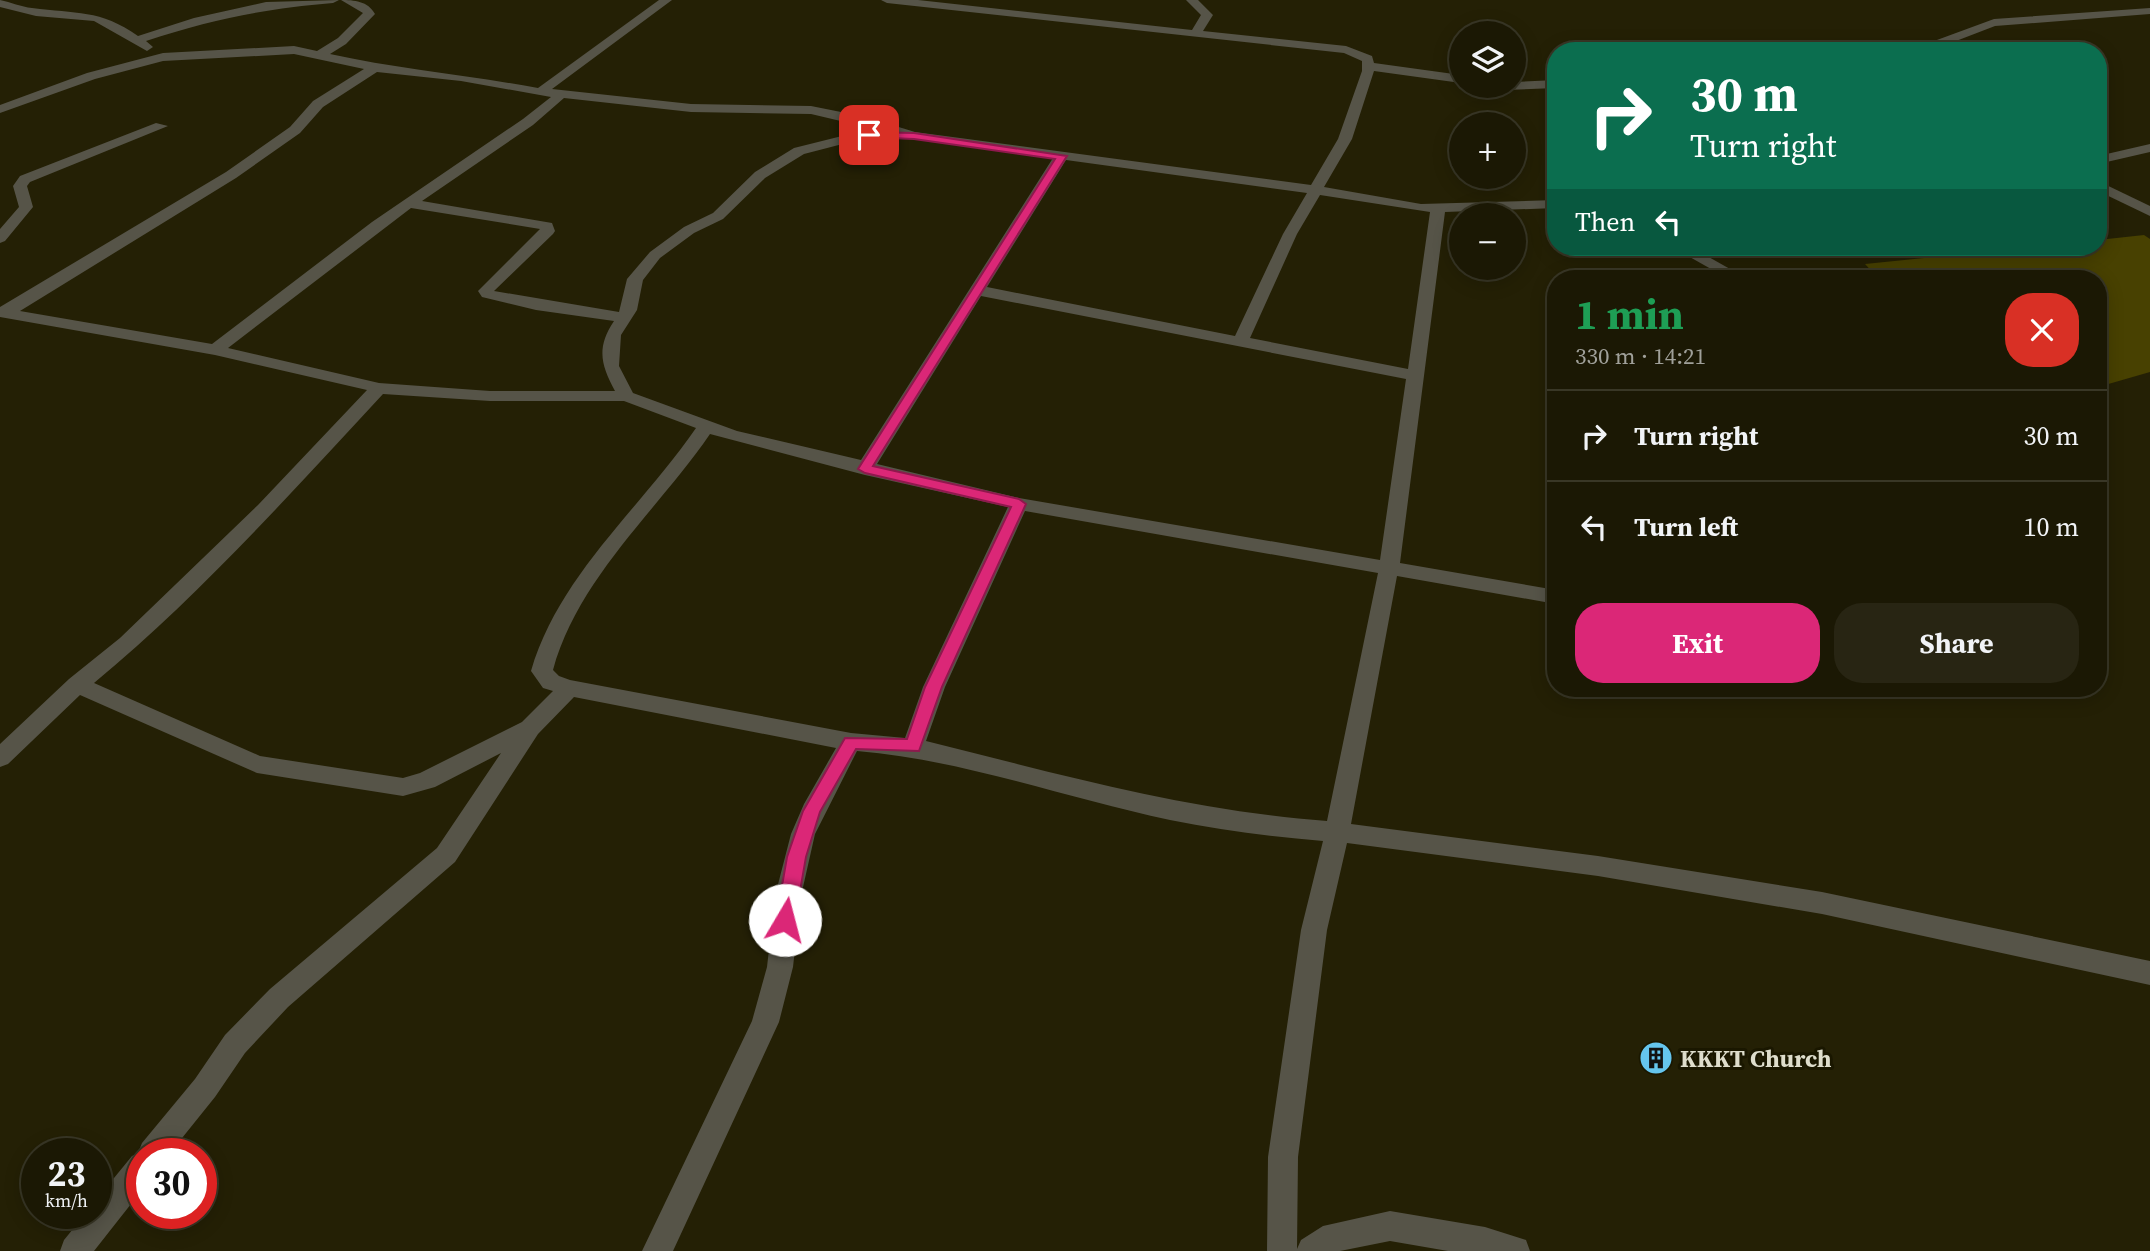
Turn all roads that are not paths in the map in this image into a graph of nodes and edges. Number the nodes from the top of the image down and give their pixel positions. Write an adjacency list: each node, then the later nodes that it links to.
1 (333, 0): 9 (street)
2 (347, 0): 11 (street)
3 (666, 0): 18 (street)
4 (887, 0): 8 (street)
5 (1192, 0): 8 (street)
6 (0, 3): 9 (street)
7 (2150, 11): 10 (street)
8 (1195, 35): 13 (street)
9 (137, 40): 12 (street)
10 (1946, 42)
11 (320, 55): 12 (street); 14 (street)
12 (163, 57): 20 (street)
13 (1368, 66): 15 (street); 26 (street)
14 (375, 68): 18 (street); 36 (street)
15 (1449, 77)
16 (1547, 85): 17 (street)
17 (1526, 86)
18 (540, 92): 19 (street)
19 (562, 94): 22 (street); 28 (street)
20 (0, 109)
21 (161, 126): 32 (street)
22 (914, 136): 24 (street); 37 (street)
23 (2150, 148): 25 (street)
24 (1062, 156): 26 (street); 35 (street)
25 (2107, 158)
26 (1316, 188): 30 (street); 38 (street)
27 (2107, 190): 31 (street)
28 (407, 203): 37 (street); 39 (street)
29 (1547, 204): 30 (street)
30 (1438, 209): 40 (street)
31 (2150, 212)
32 (0, 238)
33 (1697, 256): 34 (street)
34 (1723, 270)
35 (975, 290): 38 (street); 44 (street)
36 (3, 312): 39 (street)
37 (624, 318): 42 (street)
38 (1241, 341): 40 (street)
39 (215, 350): 41 (street)
40 (1413, 375): 46 (street)
41 (379, 388): 42 (street); 48 (street)
42 (626, 396): 43 (street)
43 (706, 427): 44 (street); 49 (street)
44 (865, 469): 45 (street)
45 (1019, 504): 46 (street); 52 (street)
46 (1389, 568): 47 (street); 54 (street)
47 (1547, 595)
48 (77, 685): 50 (street); 53 (street)
49 (569, 688): 50 (street); 51 (street)
50 (530, 728): 56 (street)
51 (851, 742): 52 (street); 59 (street)
52 (913, 747): 54 (street)
53 (0, 758)
54 (1337, 832): 55 (street); 60 (street)
55 (2150, 973)
56 (164, 1138)
57 (126, 1186): 58 (street)
58 (75, 1251)
59 (657, 1251)
60 (1282, 1251)
61 (1312, 1251): 62 (street)
62 (1515, 1251)

